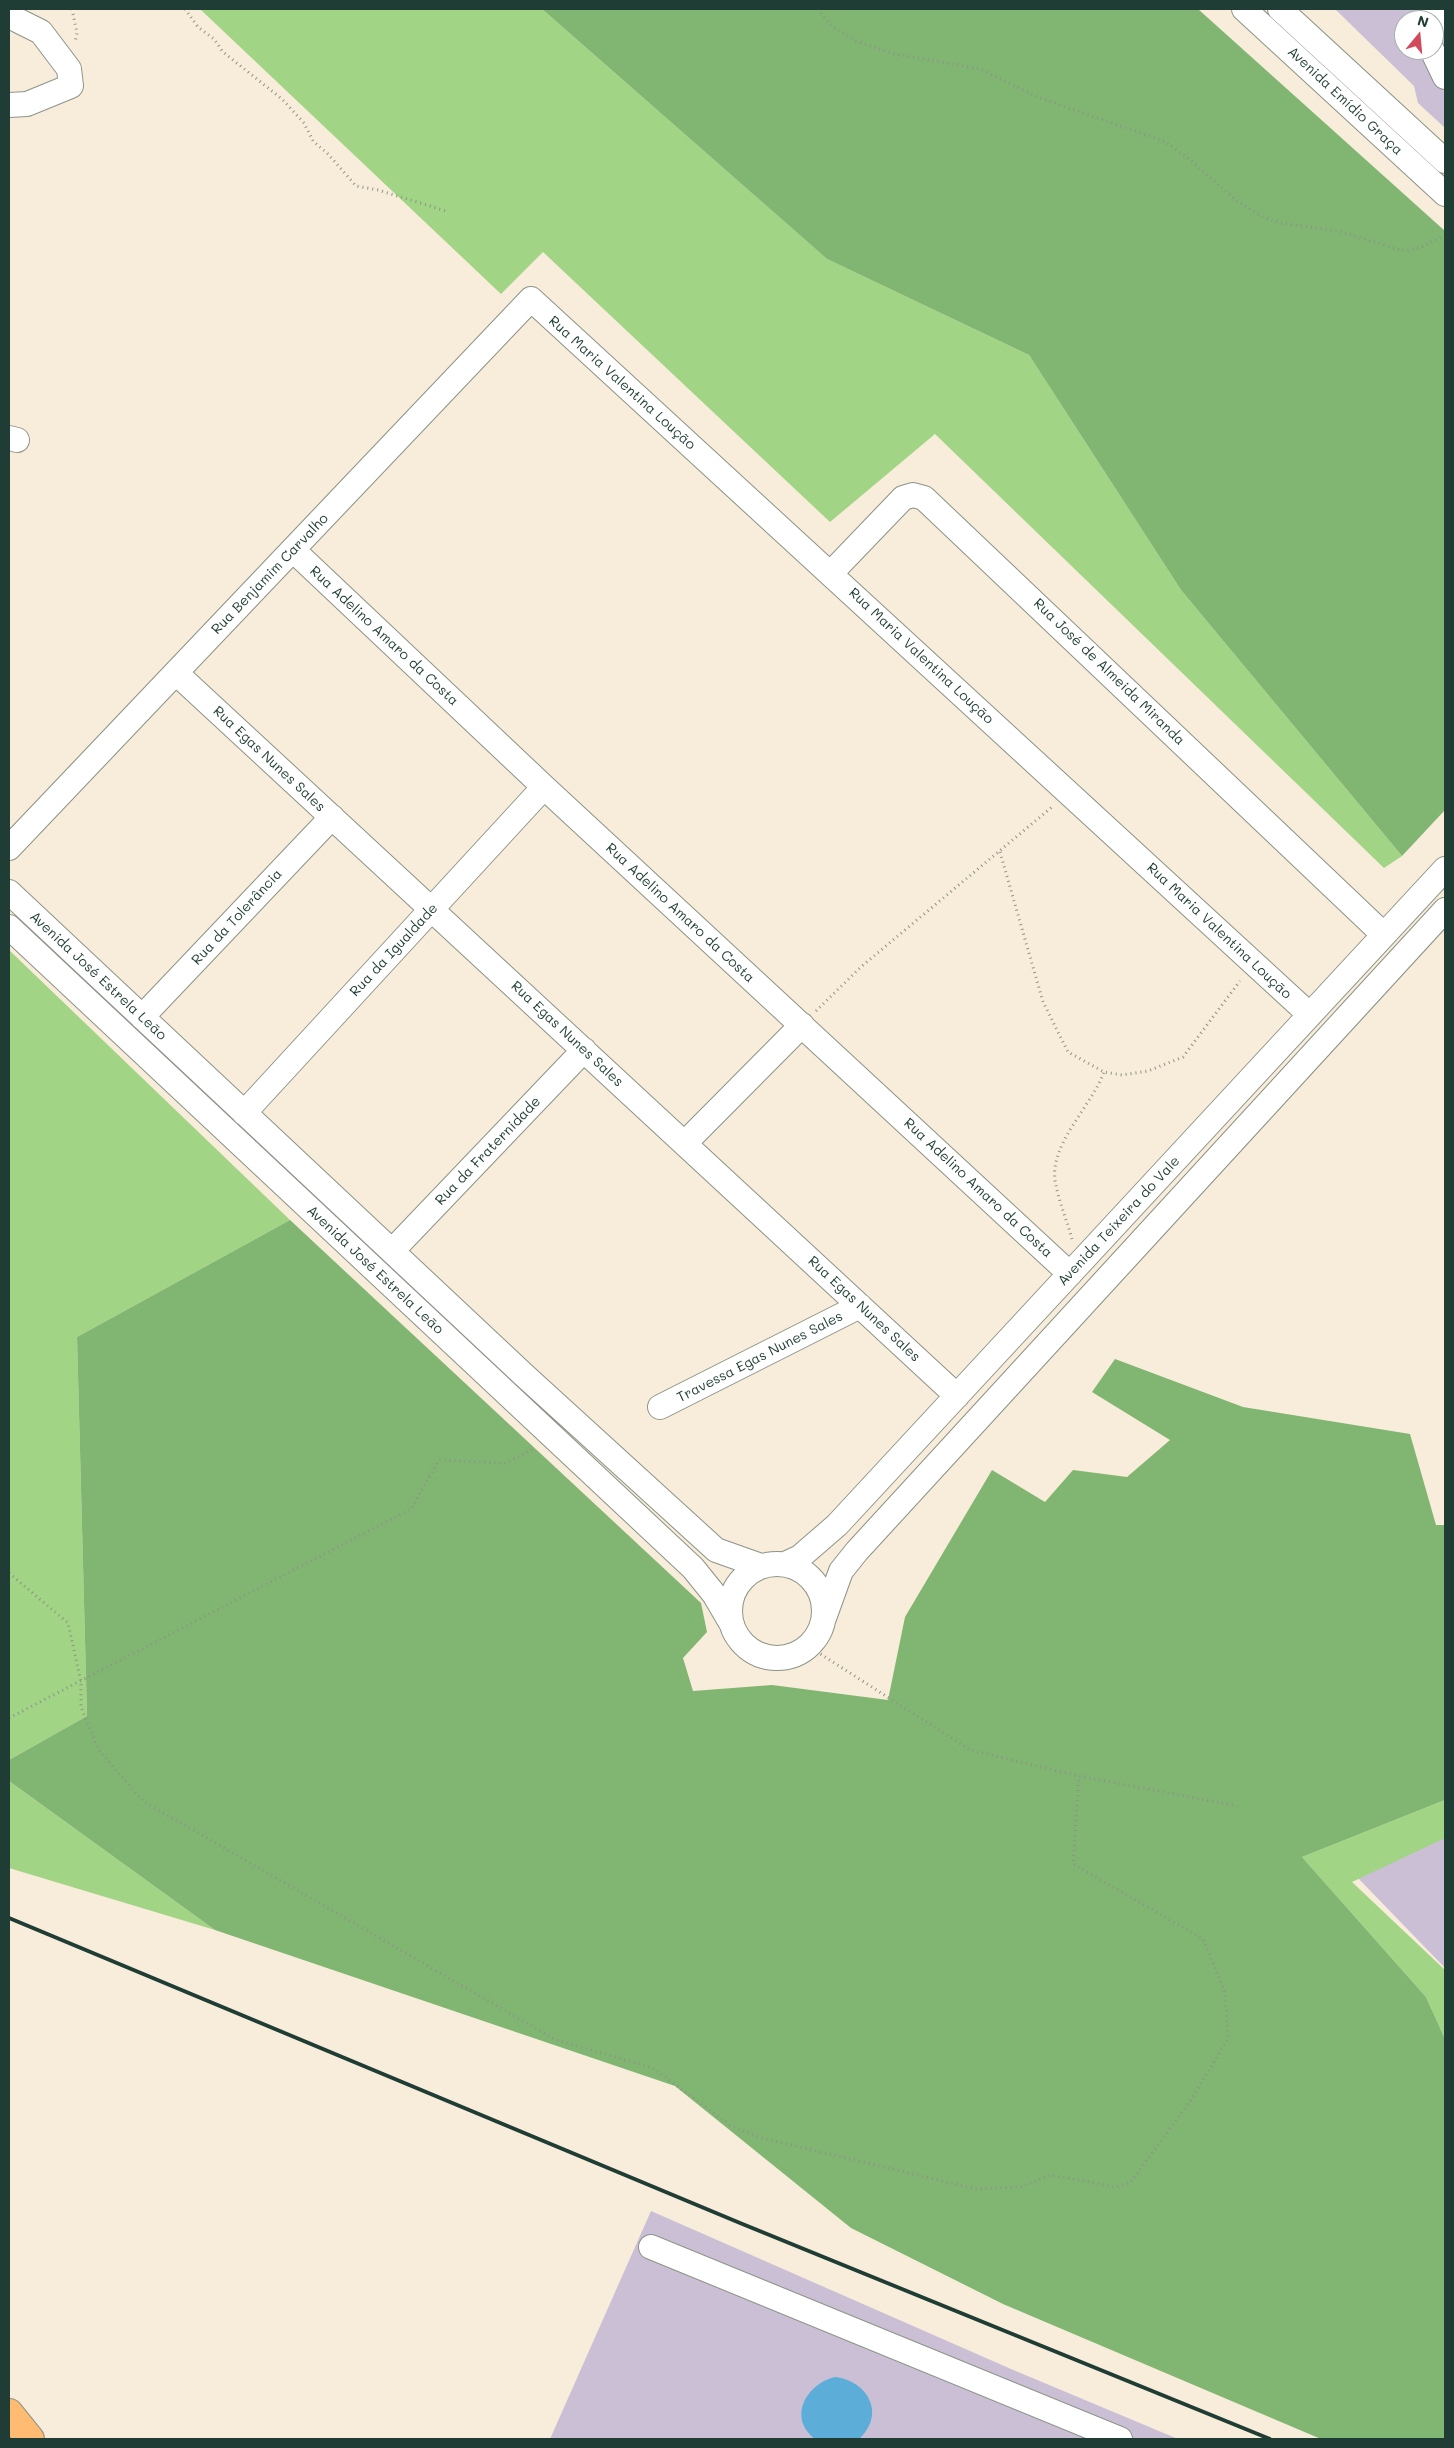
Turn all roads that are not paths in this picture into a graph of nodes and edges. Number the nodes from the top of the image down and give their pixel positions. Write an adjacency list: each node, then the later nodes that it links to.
1 (1244, 9): 10 (street, Avenida Emídio Graça)
2 (1280, 9): 9 (street, Avenida Emídio Graça)
3 (1434, 9): 5 (street)
4 (9, 16): 8 (street)
5 (1445, 20)
6 (1437, 60): 7 (street)
7 (1445, 77)
8 (9, 105)
9 (1445, 161)
10 (1445, 194)
11 (531, 299): 12 (street, Rua Benjamim Carvalho); 13 (street, Rua Maria Valentina Loução)
12 (293, 550): 14 (street, Rua Benjamim Carvalho); 15 (street, Rua Adelino Amaro da Costa)
13 (831, 573): 23 (street, Rua José de Almeida Miranda); 24 (street, Rua Maria Valentina Loução)
14 (176, 673): 16 (street, Rua Egas Nunes Sales); 17 (street, Rua Benjamim Carvalho)
15 (544, 787): 20 (street, Rua da Igualdade); 26 (street, Rua Adelino Amaro da Costa)
16 (332, 817): 20 (street, Rua Egas Nunes Sales); 25 (street, Rua da Tolerância)
17 (9, 848)
18 (1445, 869): 23 (street, Avenida Teixeira do Vale)
19 (9, 892): 25 (street, Avenida José Estrela Leão)
20 (432, 909): 27 (street, Rua Egas Nunes Sales); 28 (street, Rua da Igualdade)
21 (1445, 910): 38 (street)
22 (9, 927): 39 (street, Avenida José Estrela Leão)
23 (1384, 935): 24 (street, Avenida Teixeira do Vale)
24 (1310, 1015): 31 (street, Avenida Teixeira do Vale)
25 (142, 1017): 28 (street, Avenida José Estrela Leão)
26 (802, 1026): 29 (street); 31 (street, Rua Adelino Amaro da Costa)
27 (584, 1050): 29 (street, Rua Egas Nunes Sales); 30 (street, Rua da Fraternidade)
28 (244, 1113): 30 (street, Avenida José Estrela Leão)
29 (685, 1143): 32 (street, Rua Egas Nunes Sales)
30 (392, 1252): 35 (street, Avenida José Estrela Leão)
31 (1075, 1269): 33 (street, Avenida Teixeira do Vale)
32 (860, 1306): 33 (street, Rua Egas Nunes Sales); 34 (street, Travessa Egas Nunes Sales)
33 (957, 1396): 36 (street, Avenida Teixeira do Vale)
34 (660, 1407)
35 (716, 1550): 37 (street, Avenida Teixeira do Vale)
36 (785, 1564): 37 (street, Avenida Teixeira do Vale); 38 (street)
37 (761, 1566): 39 (street)
38 (824, 1618): 39 (street)
39 (731, 1623)
40 (651, 2247): 43 (street)
41 (9, 2413): 42 (main road)
42 (30, 2439)
43 (1120, 2439)

